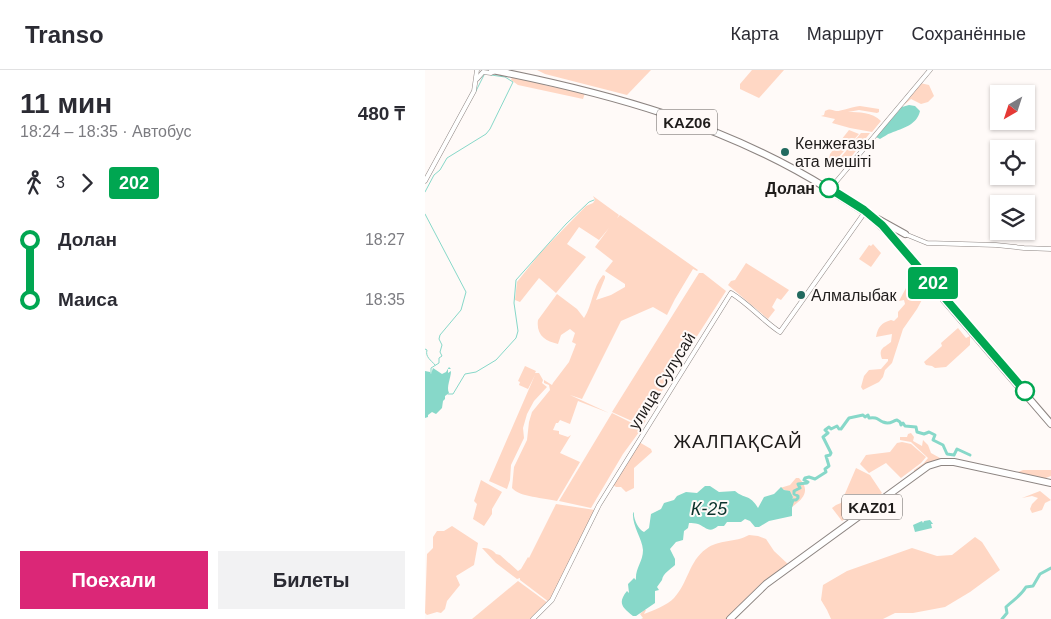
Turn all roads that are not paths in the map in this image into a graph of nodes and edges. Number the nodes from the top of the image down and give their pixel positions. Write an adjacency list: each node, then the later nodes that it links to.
1 (477, 70): 7 (main road)
2 (493, 70): 5 (main road); 6 (highway, KАZ06)
3 (501, 70): 6 (highway, KАZ06)
4 (930, 70): 10 (main road)
5 (482, 72): 7 (main road)
6 (522, 75): 8 (highway, KАZ06)
7 (477, 80): 9 (main road)
8 (766, 152): 10 (highway, KАZ06); 11 (highway, KАZ06)
9 (425, 181)
10 (830, 189): 11 (highway, KАZ06)
11 (867, 213): 13 (highway, KАZ06); 17 (main road, улица Сулусай)
12 (905, 234): 13 (highway); 14 (main road)
13 (895, 236): 15 (highway, KАZ06); 15 (highway, KАZ06)
14 (1051, 249)
15 (1051, 422)
16 (1051, 480): 18 (highway, KАZ01)
17 (533, 619)
18 (730, 619)

